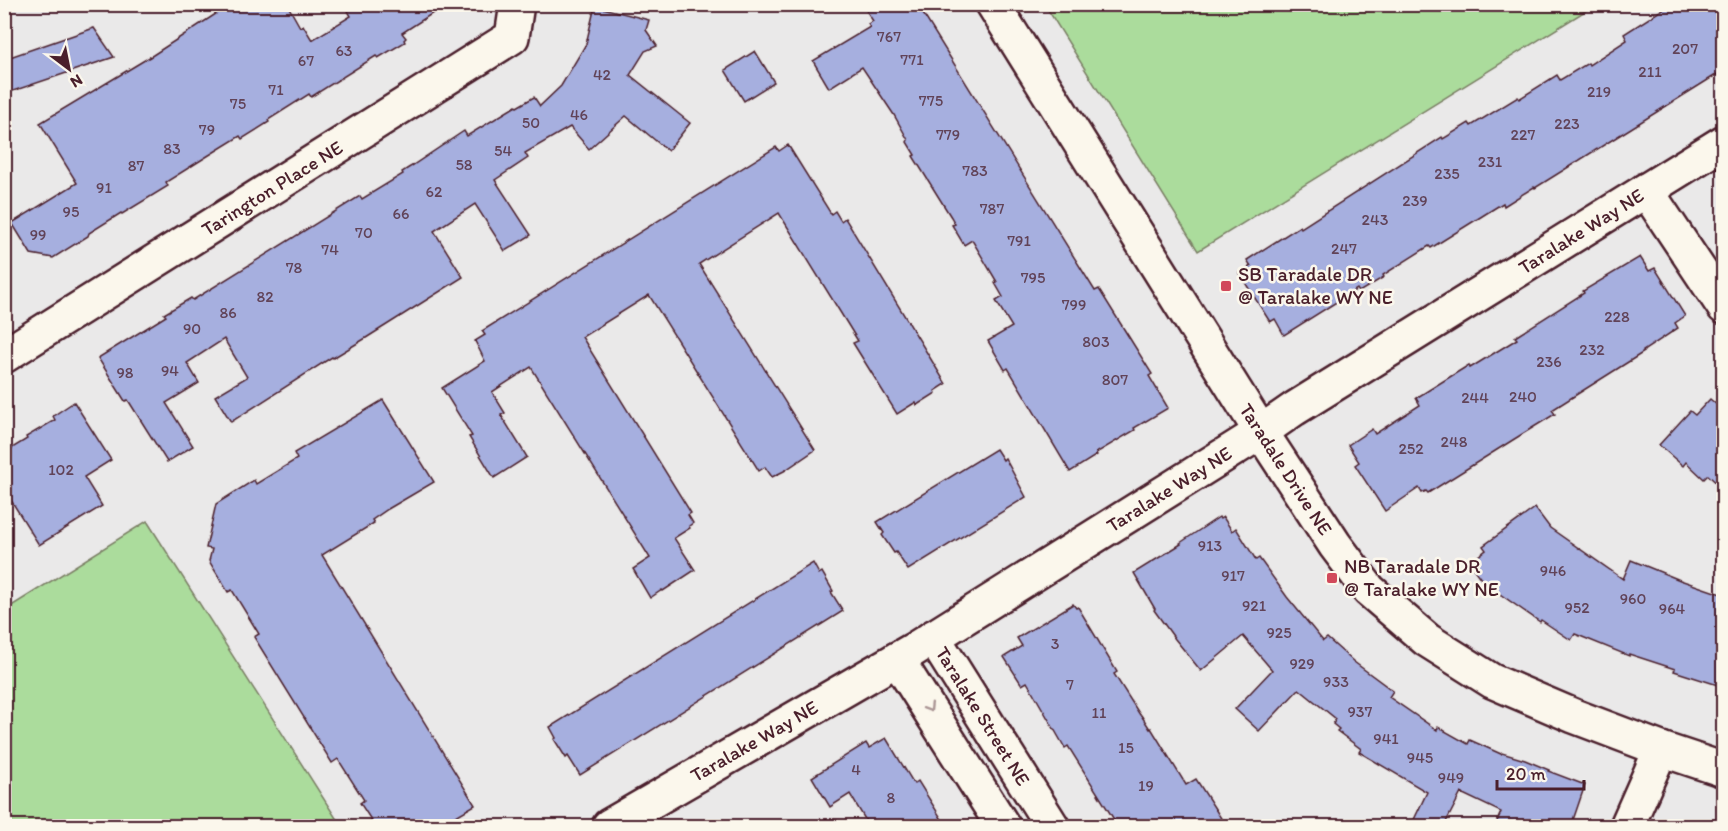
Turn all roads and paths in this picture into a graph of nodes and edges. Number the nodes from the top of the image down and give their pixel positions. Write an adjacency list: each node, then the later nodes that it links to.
1 (517, 4): 6 (street, Tarington Place NE)
2 (993, 4): 7 (street, Taradale Drive NE)
3 (1724, 142): 4 (street, Taralake Way NE)
4 (1646, 190): 5 (street); 7 (street, Taralake Way NE)
5 (1724, 307)
6 (4, 356)
7 (1261, 432): 8 (street, Taralake Way NE); 10 (street, Taradale Drive NE)
8 (933, 637): 9 (street, Taralake Way NE); 14 (street, Taralake Street NE)
9 (897, 659): 12 (street, Taralake Way NE); 13 (street, one-way to 13)
10 (1661, 749): 11 (street, Taradale Drive NE); 15 (street)
11 (1724, 770)
12 (609, 826)
13 (1003, 826)
14 (1052, 826)
15 (1627, 826)

